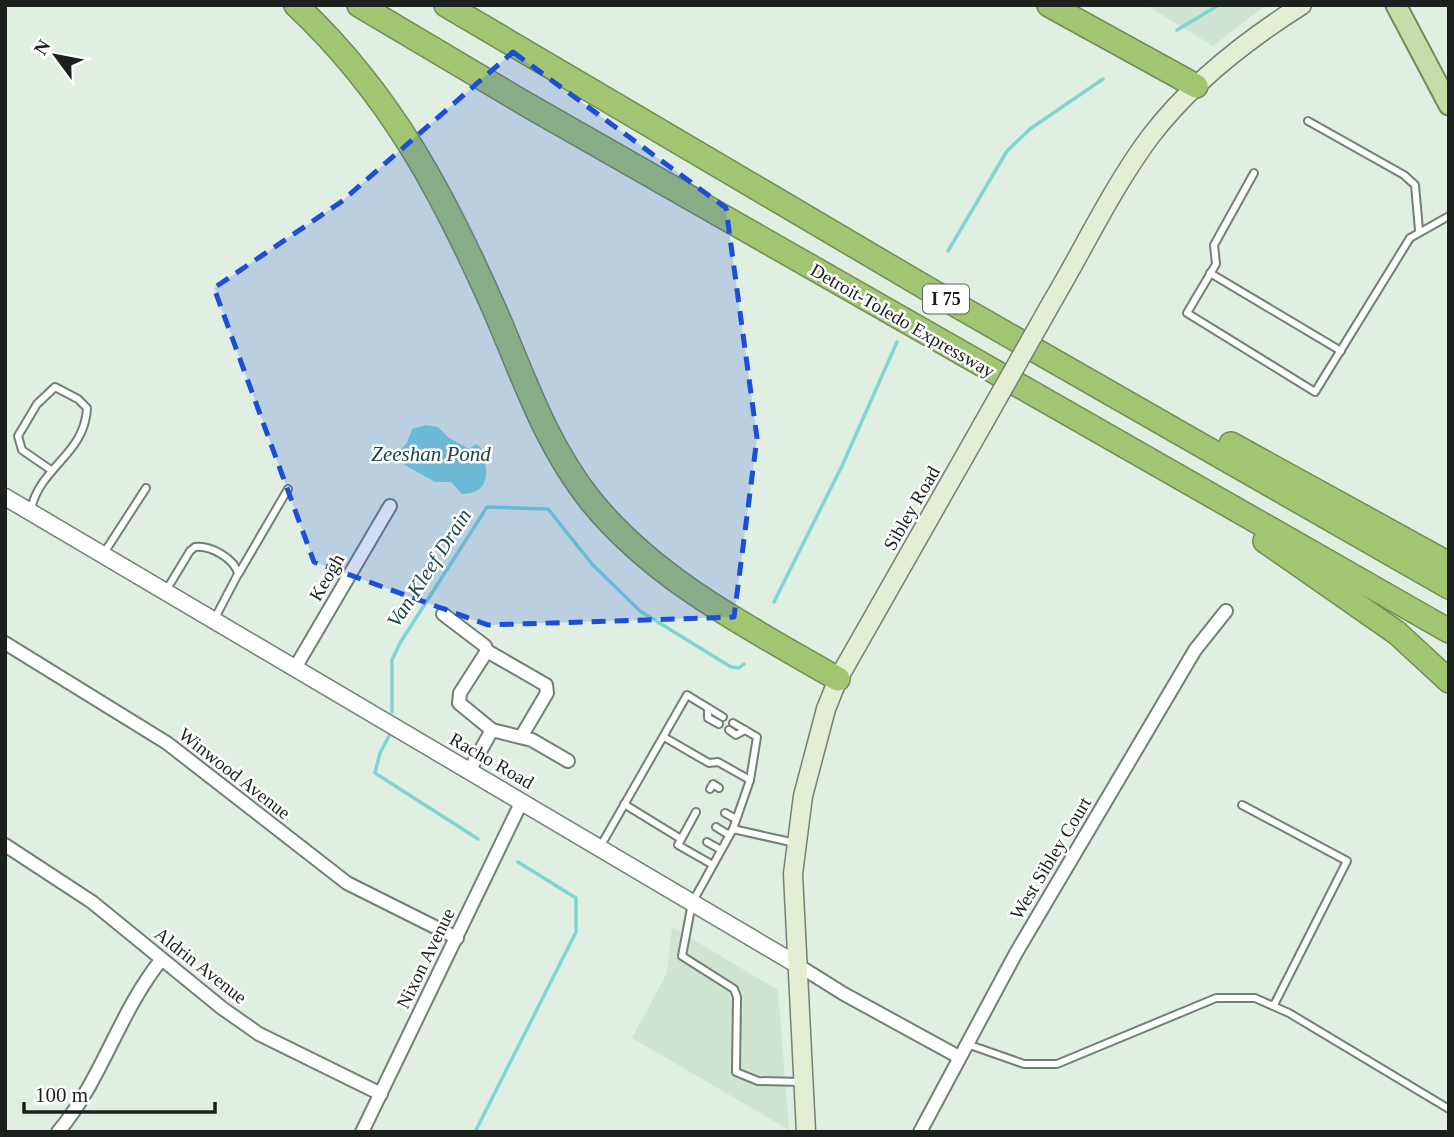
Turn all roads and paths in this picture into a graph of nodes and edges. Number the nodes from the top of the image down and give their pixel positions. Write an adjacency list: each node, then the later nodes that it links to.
1 (296, 5): 35 (highway)
2 (359, 5): 21 (highway, Detroit-Toledo Expressway / I 75)
3 (446, 5): 15 (highway, Detroit-Toledo Expressway / I 75)
4 (1049, 5): 7 (highway)
5 (1302, 5): 7 (main road, Sibley Road)
6 (1396, 5): 8 (main road)
7 (1196, 86): 35 (main road, Sibley Road, bridge)
8 (1449, 105)
9 (1308, 121): 12 (lane)
10 (1254, 173): 13 (lane)
11 (1449, 216): 12 (lane)
12 (1419, 230): 14 (lane)
13 (1210, 273): 14 (lane); 14 (lane)
14 (1341, 351)
15 (1072, 370): 24 (highway); 26 (highway, Detroit-Toledo Expressway / I 75)
16 (51, 470): 16 (lane); 22 (lane)
17 (146, 488): 23 (lane)
18 (288, 489): 25 (lane)
19 (5, 497): 22 (street, Racho Road)
20 (390, 506): 34 (street, Keogh)
21 (1233, 510): 31 (highway, Detroit-Toledo Expressway / I 75); 36 (highway)
22 (30, 511): 23 (street, Racho Road)
23 (103, 554): 27 (street, Racho Road)
24 (1449, 564)
25 (238, 574): 27 (lane); 30 (lane)
26 (1449, 587)
27 (166, 591): 30 (street, Racho Road)
28 (1226, 611): 71 (street, West Sibley Court)
29 (443, 614): 33 (street)
30 (214, 620): 34 (street, Racho Road)
31 (1449, 631)
32 (5, 643): 67 (street, Winwood Avenue)
33 (487, 651): 41 (street); 42 (street)
34 (295, 668): 45 (street, Racho Road)
35 (838, 679): 61 (main road, Sibley Road)
36 (1449, 681)
37 (708, 708): 38 (lane); 39 (lane); 43 (lane)
38 (723, 717)
39 (719, 724)
40 (731, 727): 46 (lane)
41 (492, 730): 42 (street); 45 (street)
42 (521, 737): 44 (street)
43 (664, 737): 46 (lane); 52 (lane)
44 (568, 761)
45 (469, 771): 50 (street, Racho Road)
46 (750, 780): 51 (lane)
47 (719, 788): 48 (lane)
48 (710, 789)
49 (734, 797): 51 (lane)
50 (522, 801): 62 (street, Racho Road); 67 (street, Nixon Avenue)
51 (742, 803): 56 (lane)
52 (624, 804): 59 (lane); 62 (lane)
53 (1242, 805): 70 (lane)
54 (725, 813): 56 (lane)
55 (697, 815): 59 (lane)
56 (736, 819): 58 (lane)
57 (716, 827): 58 (lane)
58 (731, 832): 61 (lane); 63 (lane)
59 (681, 839): 65 (lane)
60 (707, 842): 63 (lane)
61 (795, 843): 69 (main road, Sibley Road)
62 (599, 848): 66 (street, Racho Road)
63 (721, 850): 65 (lane)
64 (7, 851): 68 (street, Aldrin Avenue)
65 (713, 865): 66 (lane)
66 (692, 903): 69 (street, Racho Road); 73 (lane)
67 (457, 937): 74 (street, Nixon Avenue)
68 (161, 960): 74 (street, Aldrin Avenue); 76 (street)
69 (796, 964): 72 (street, Racho Road); 73 (main road, Sibley Road)
70 (1274, 1005): 71 (lane); 75 (lane)
71 (967, 1044): 72 (street, West Sibley Court)
72 (958, 1057): 79 (street, West Sibley Court)
73 (804, 1082): 78 (main road, Sibley Road)
74 (381, 1094): 77 (street, Nixon Avenue)
75 (1449, 1110)
76 (58, 1132)
77 (362, 1132)
78 (806, 1132)
79 (920, 1132)

